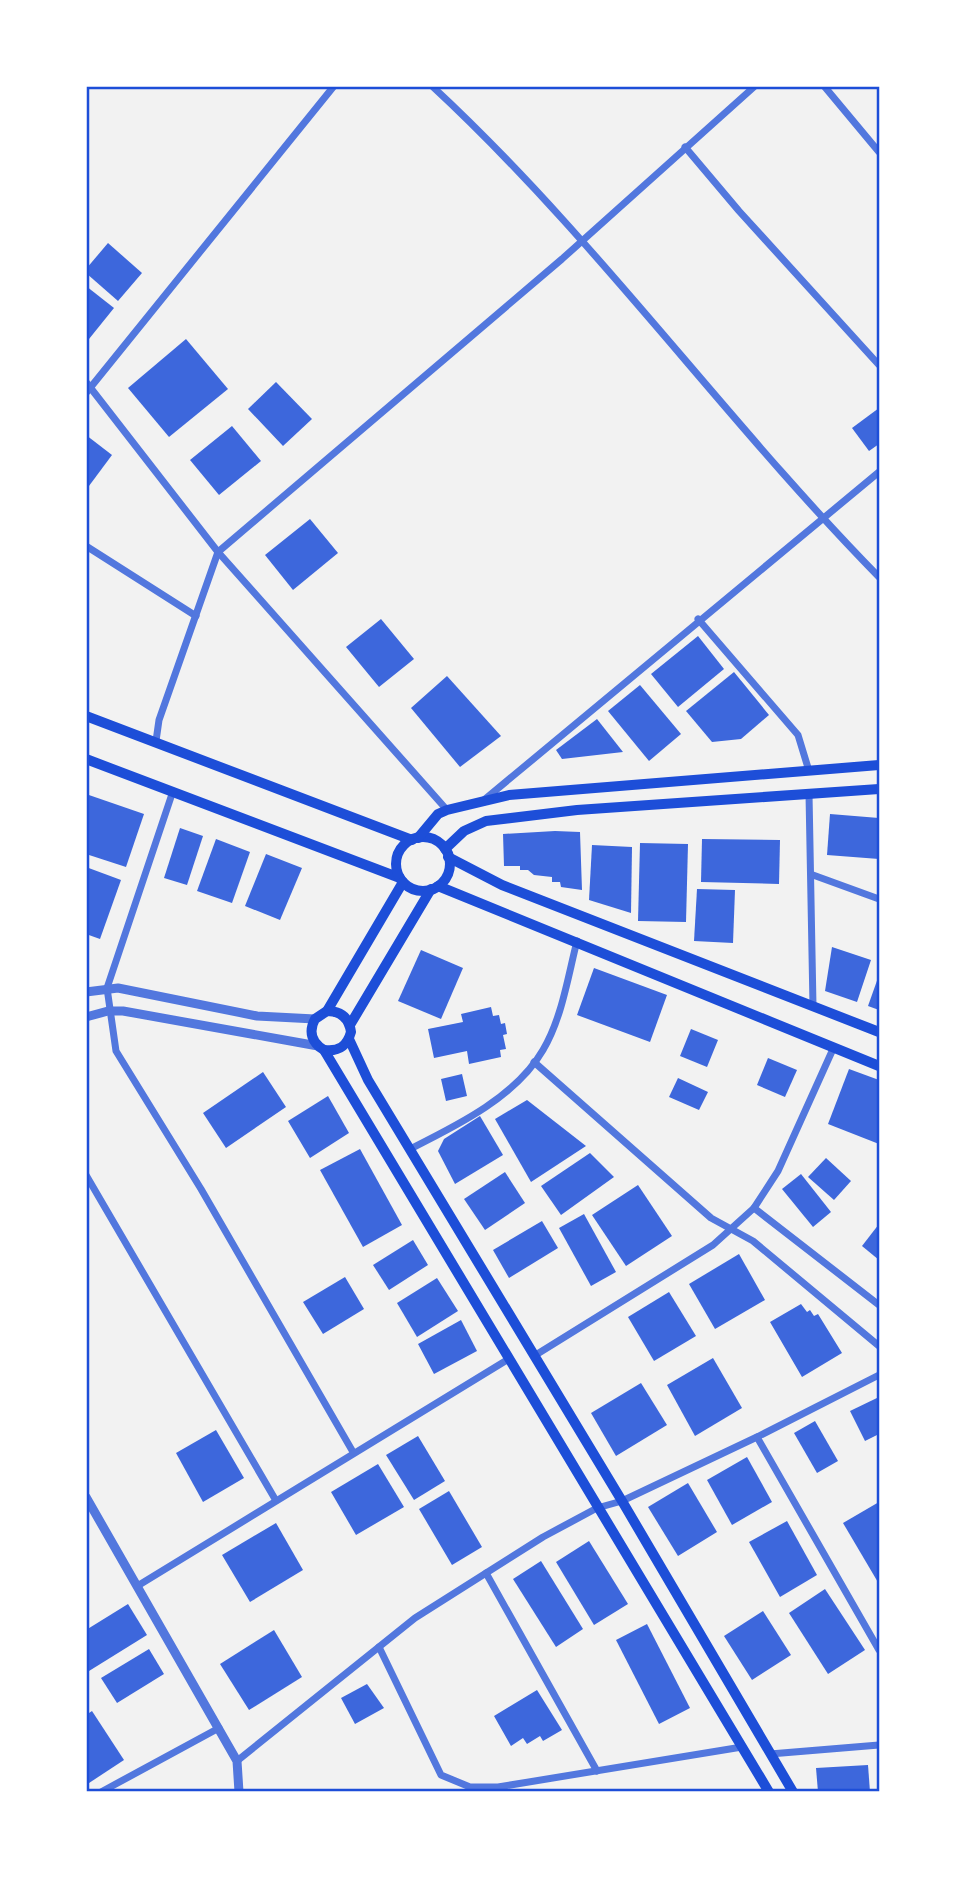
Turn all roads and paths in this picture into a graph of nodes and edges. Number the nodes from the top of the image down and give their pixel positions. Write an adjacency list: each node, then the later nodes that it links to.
1 (334, 86): 9 (street)
2 (432, 86): 7 (street)
3 (755, 86): 5 (street)
4 (824, 86): 6 (street)
5 (685, 147): 7 (street); 8 (street)
6 (879, 152)
7 (583, 240): 11 (street); 13 (street)
8 (879, 365)
9 (88, 387): 13 (street)
10 (879, 472): 11 (street)
11 (821, 517): 14 (street); 16 (street)
12 (86, 546): 15 (street)
13 (218, 552): 15 (street); 26 (street)
14 (879, 577)
15 (196, 615): 18 (street)
16 (698, 619): 21 (street); 25 (street)
17 (86, 716): 18 (main road)
18 (156, 741): 27 (main road)
19 (86, 759): 23 (main road)
20 (879, 765): 21 (main road)
21 (809, 771): 25 (main road)
22 (879, 789): 24 (main road)
23 (173, 792): 30 (main road); 34 (street)
24 (809, 794): 28 (main road); 29 (street)
25 (484, 800): 26 (main road)
26 (447, 810): 27 (main road)
27 (415, 839): 28 (main road); 30 (main road)
28 (447, 853): 31 (main road); 36 (main road)
29 (813, 875): 32 (street); 36 (street)
30 (402, 880): 31 (main road); 38 (main road)
31 (435, 888): 33 (main road); 41 (main road)
32 (879, 899)
33 (577, 941): 45 (main road); 46 (street)
34 (107, 988): 35 (street); 37 (street); 40 (street)
35 (86, 992)
36 (813, 1006): 42 (main road)
37 (108, 1011): 39 (street); 44 (street); 58 (street)
38 (327, 1011): 40 (main road); 41 (main road)
39 (86, 1017)
40 (314, 1019): 44 (main road)
41 (350, 1025): 43 (main road)
42 (879, 1031)
43 (349, 1039): 44 (main road); 48 (main road)
44 (321, 1048): 55 (main road)
45 (833, 1049): 47 (main road); 50 (street)
46 (534, 1062): 48 (street); 51 (street)
47 (879, 1066)
48 (410, 1149): 54 (main road)
49 (86, 1175): 60 (street)
50 (754, 1208): 51 (street); 52 (street)
51 (732, 1230): 53 (street); 54 (street)
52 (879, 1304)
53 (879, 1346)
54 (534, 1356): 61 (main road)
55 (507, 1360): 58 (street); 62 (main road)
56 (879, 1375): 57 (street)
57 (757, 1437): 61 (street); 66 (street)
58 (353, 1452): 60 (street)
59 (86, 1497): 64 (street)
60 (275, 1499): 64 (street)
61 (622, 1501): 62 (street); 70 (main road)
62 (597, 1508): 63 (street); 69 (main road)
63 (486, 1573): 65 (street); 72 (street)
64 (139, 1585): 67 (street)
65 (379, 1647): 71 (street); 72 (street)
66 (879, 1650)
67 (219, 1728): 71 (street); 73 (street)
68 (879, 1745): 70 (street)
69 (742, 1747): 72 (street); 75 (main road)
70 (770, 1754): 76 (main road)
71 (237, 1761): 74 (street)
72 (597, 1771)
73 (101, 1792)
74 (239, 1792)
75 (769, 1792)
76 (793, 1792)

